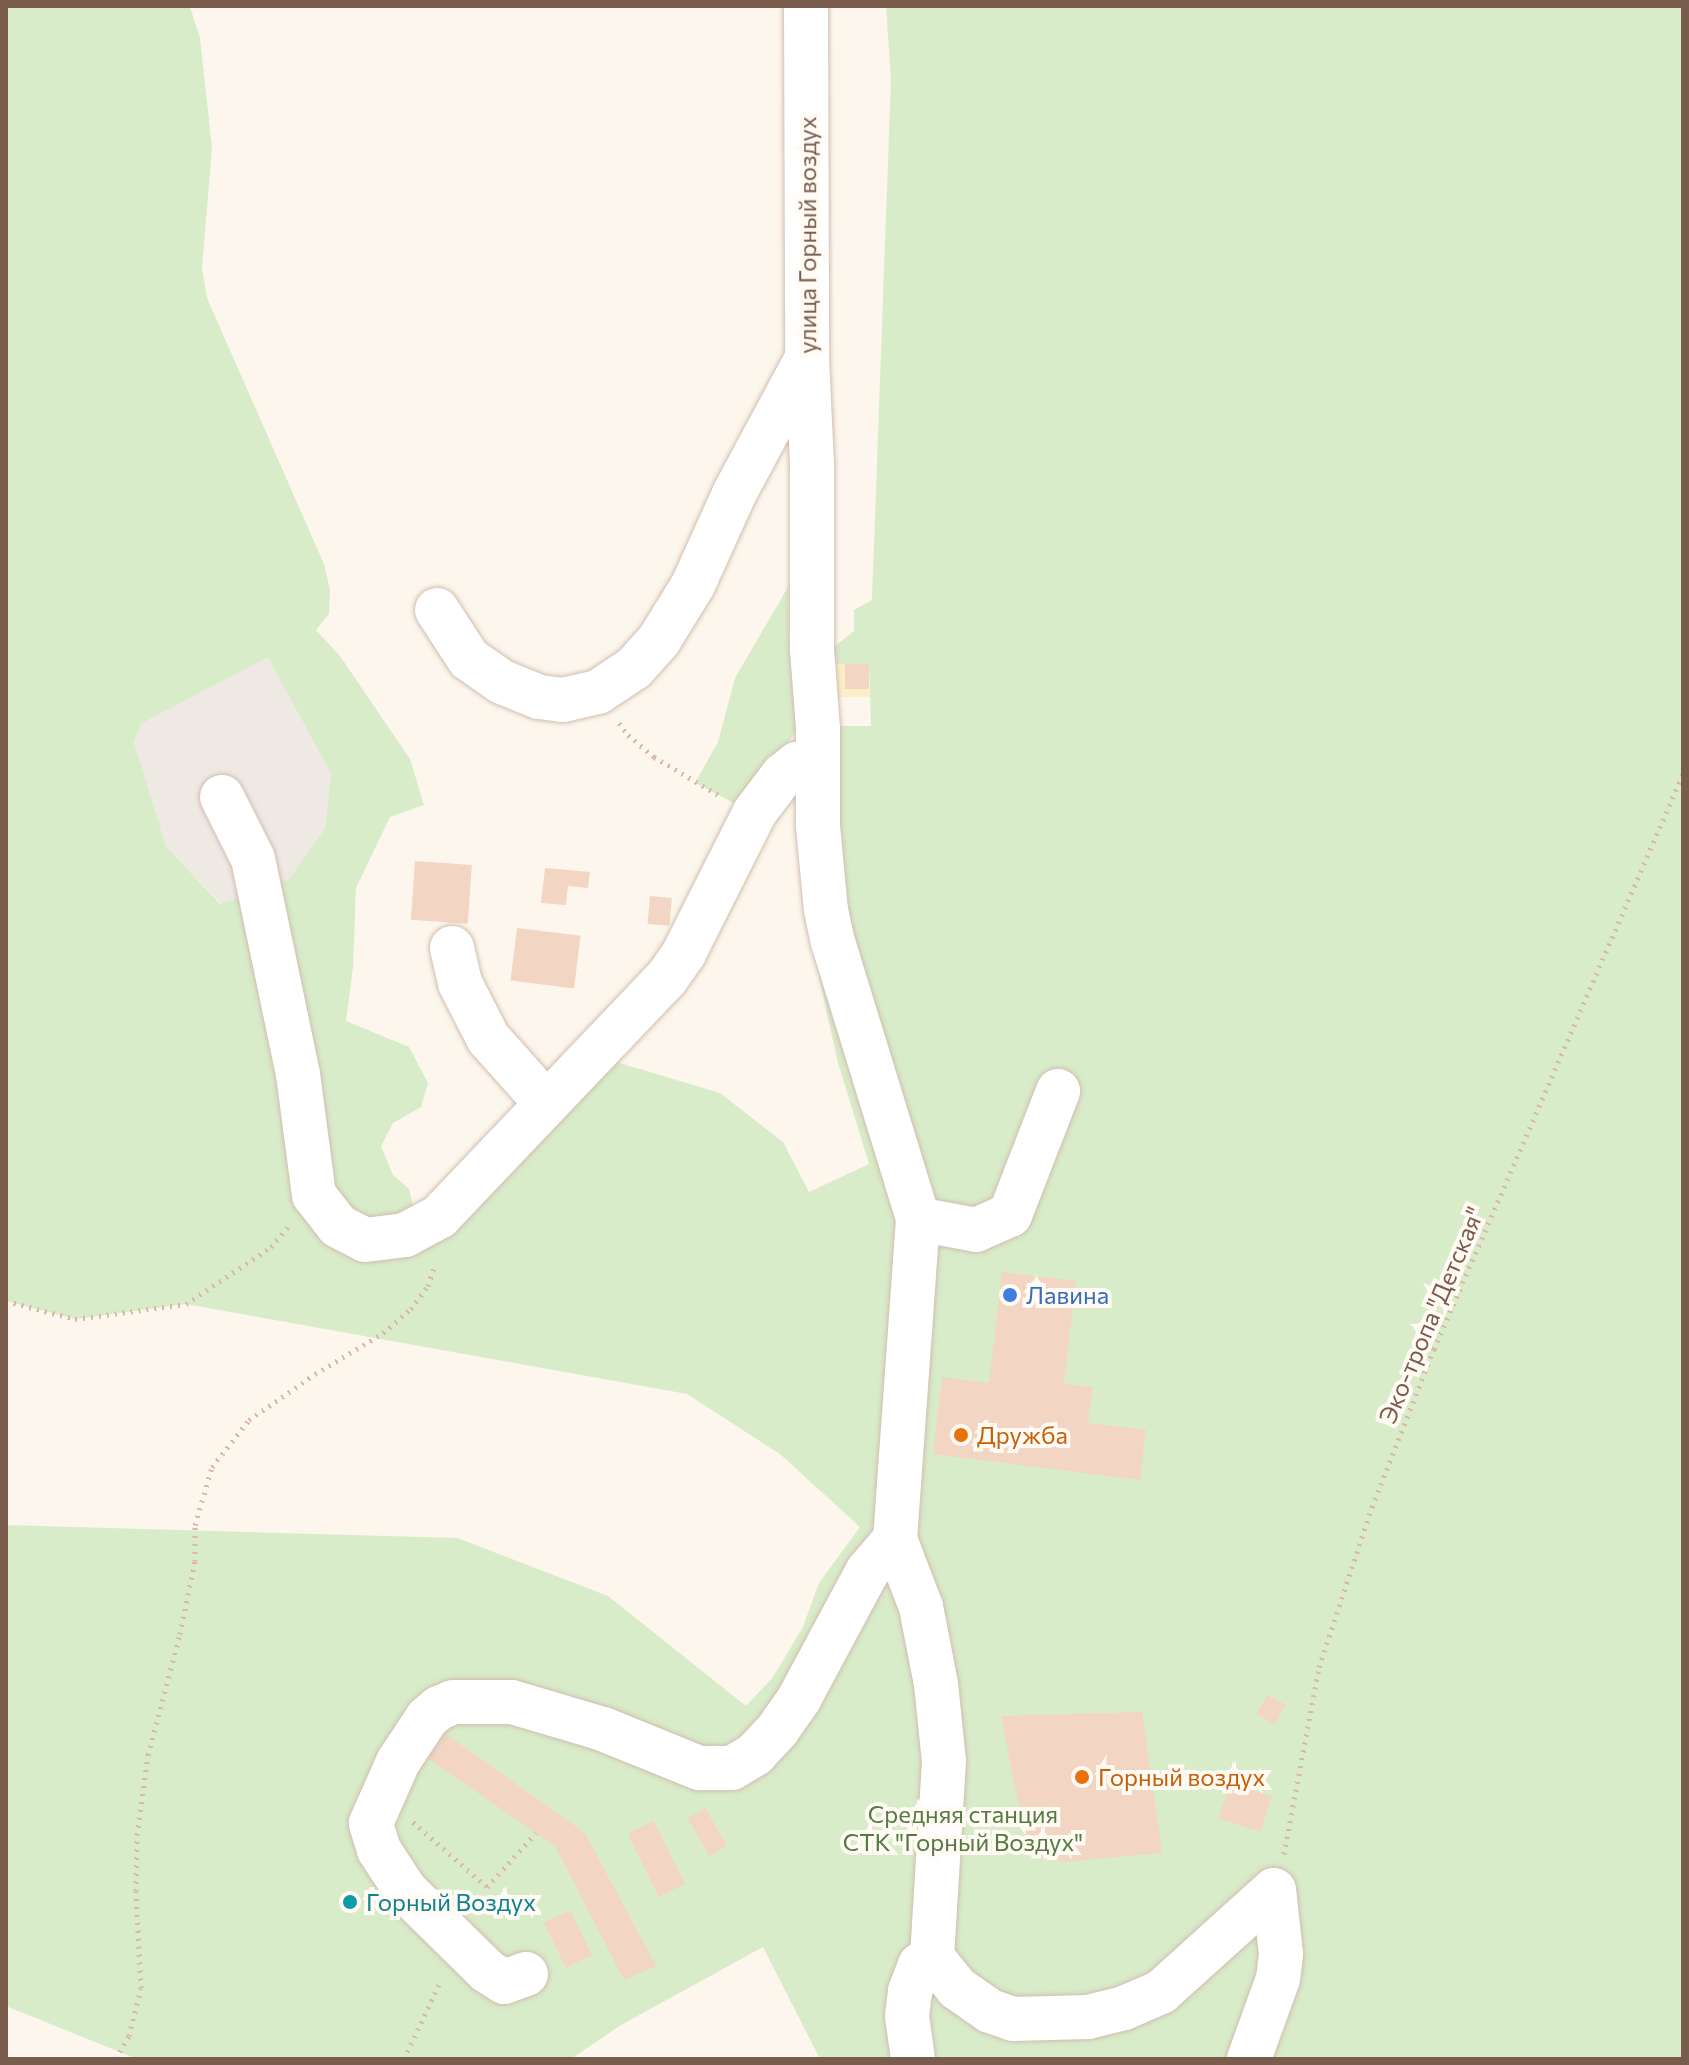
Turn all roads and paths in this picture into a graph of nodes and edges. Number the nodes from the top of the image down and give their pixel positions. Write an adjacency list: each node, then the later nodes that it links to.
1 (806, 6): 2 (street, улица Горный воздух)
2 (807, 358): 3 (street); 4 (street, улица Горный воздух)
3 (437, 610)
4 (817, 744): 11 (street); 14 (street, улица Горный воздух)
5 (654, 757): 7 (path)
6 (1683, 774): 19 (path, Эко-тропа "Детская")
7 (695, 783)
8 (222, 797): 12 (street)
9 (452, 948): 11 (street)
10 (1058, 1091): 14 (street)
11 (545, 1102): 13 (street)
12 (314, 1195): 13 (street); 15 (path)
13 (439, 1217): 23 (path)
14 (918, 1219): 16 (street, улица Горный воздух)
15 (6, 1301)
16 (895, 1539): 20 (street); 21 (street)
17 (412, 1820): 18 (path)
18 (536, 1833)
19 (1274, 1890): 21 (street); 26 (street)
20 (458, 1943): 22 (street); 24 (path)
21 (932, 1957): 25 (street)
22 (526, 1974)
23 (116, 2059)
24 (404, 2059)
25 (913, 2059)
26 (1249, 2059)

